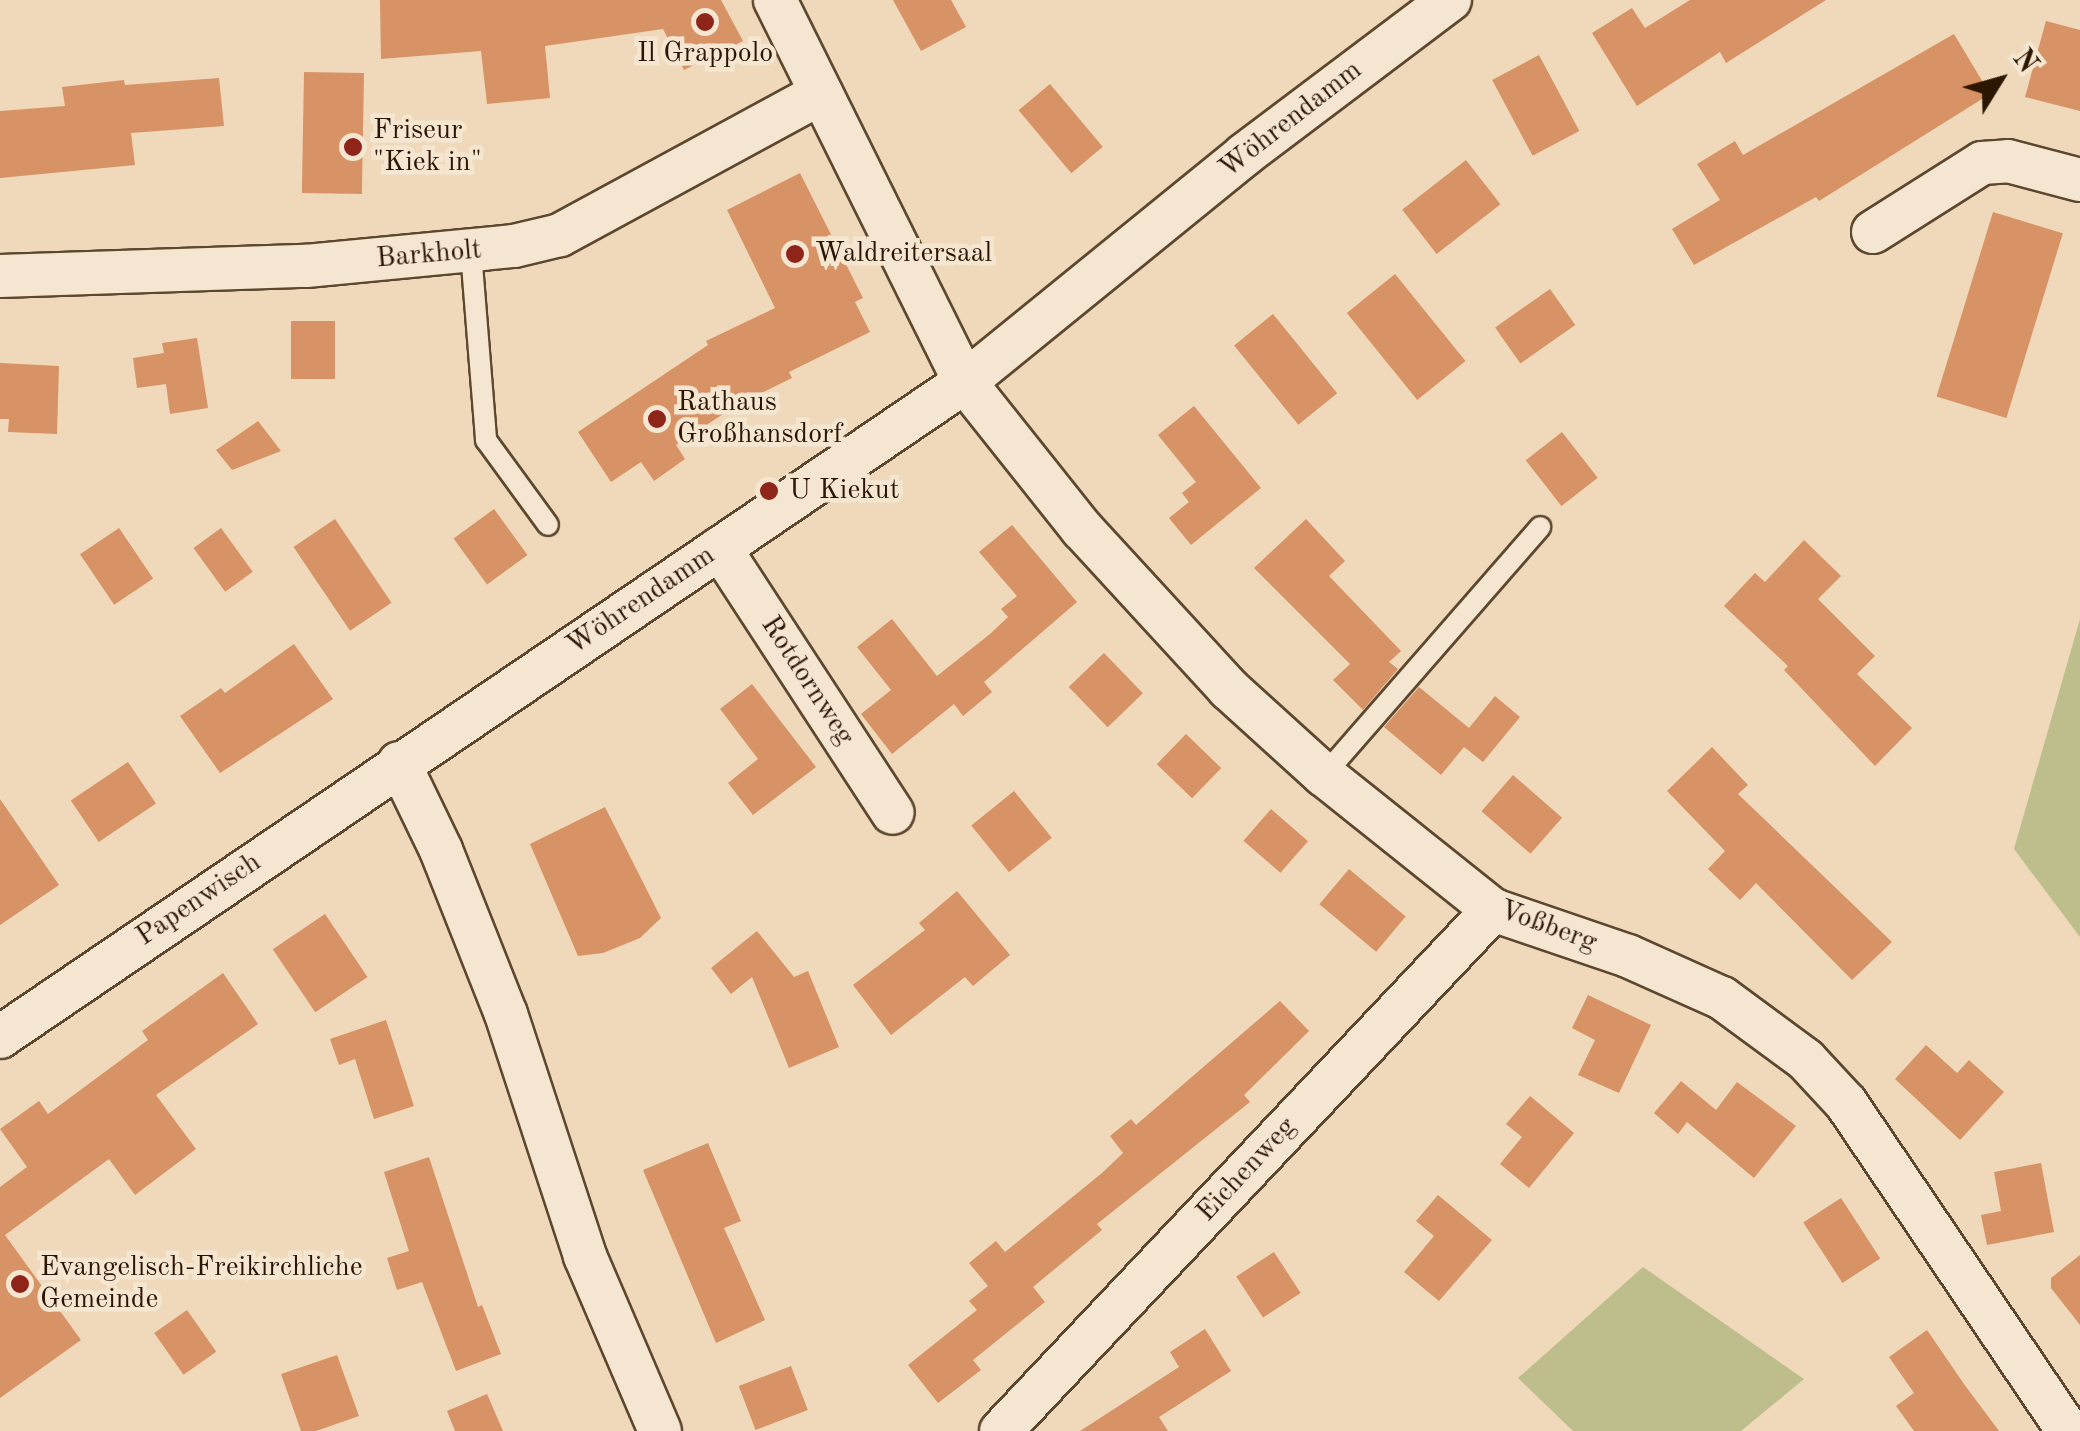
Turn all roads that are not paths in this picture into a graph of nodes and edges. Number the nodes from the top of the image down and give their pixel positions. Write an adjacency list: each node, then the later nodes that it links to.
1 (775, 0): 3 (street, Voßberg)
2 (1450, 0): 8 (street, Wöhrendamm)
3 (821, 93): 6 (street, Barkholt); 8 (street, Voßberg)
4 (2080, 180): 5 (street)
5 (1873, 232)
6 (471, 252): 7 (street, Barkholt); 9 (lane)
7 (0, 276)
8 (965, 382): 11 (street, Wöhrendamm); 13 (street, Voßberg)
9 (548, 525)
10 (1540, 528): 13 (lane)
11 (720, 548): 12 (street, Wöhrendamm); 14 (street, Rotdornweg)
12 (399, 764): 16 (street, Papenwisch); 17 (street)
13 (1324, 774): 15 (street, Voßberg)
14 (892, 813)
15 (1492, 910): 18 (street, Eichenweg); 19 (street, Voßberg)
16 (0, 1037)
17 (654, 1429)
18 (1001, 1431)
19 (2068, 1431)

